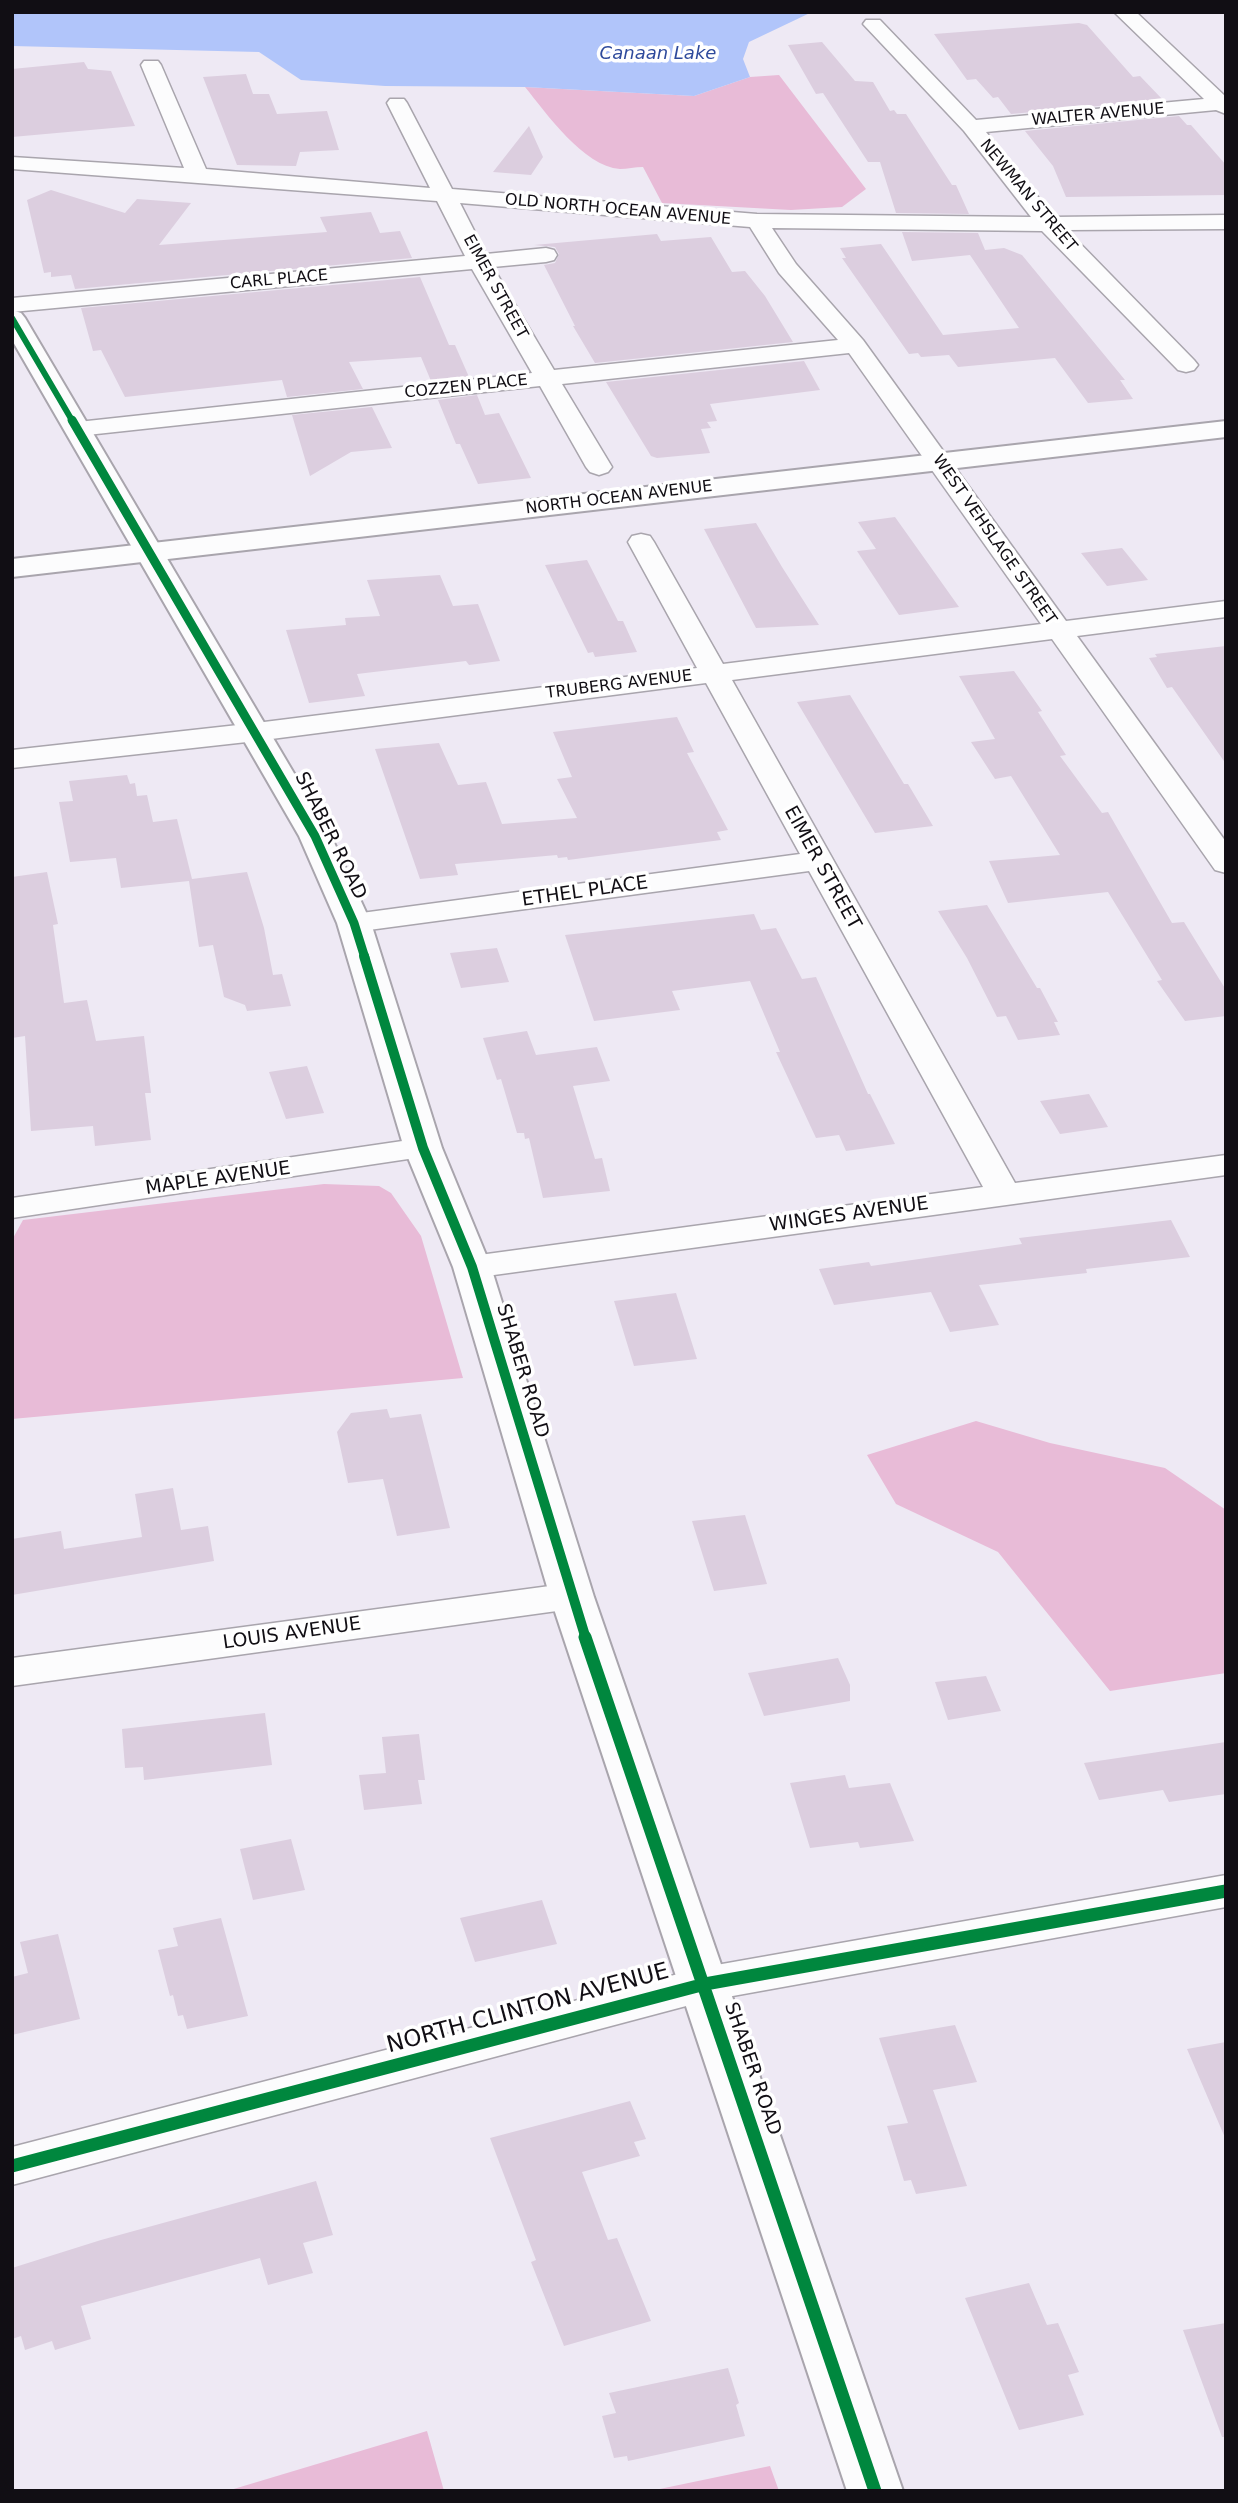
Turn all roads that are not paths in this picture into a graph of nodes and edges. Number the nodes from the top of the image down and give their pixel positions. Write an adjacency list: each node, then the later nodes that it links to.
1 (1124, 12): 5 (street)
2 (873, 24): 6 (street, NEWMAN STREET)
3 (151, 65): 8 (street)
4 (397, 103): 9 (street, EIMER STREET)
5 (1224, 105): 6 (street, WALTER AVENUE)
6 (971, 127): 12 (street, NEWMAN STREET)
7 (12, 163): 8 (street, OLD NORTH OCEAN AVENUE)
8 (198, 175): 9 (street, OLD NORTH OCEAN AVENUE)
9 (447, 196): 10 (street, OLD NORTH OCEAN AVENUE); 14 (street, EIMER STREET)
10 (758, 221): 12 (street, OLD NORTH OCEAN AVENUE); 17 (street, WEST VEHSLAGE STREET)
11 (1226, 222): 12 (street, OLD NORTH OCEAN AVENUE)
12 (1048, 224): 18 (street, NEWMAN STREET)
13 (546, 255): 14 (street, CARL PLACE)
14 (479, 262): 15 (street, CARL PLACE); 19 (street, EIMER STREET)
15 (12, 305)
16 (12, 318): 20 (street, SHABER ROAD)
17 (855, 345): 19 (street, COZZEN PLACE); 22 (street, WEST VEHSLAGE STREET)
18 (1186, 365)
19 (547, 378): 20 (street, COZZEN PLACE); 23 (street, EIMER STREET)
20 (78, 429): 25 (street, SHABER ROAD)
21 (1226, 429): 22 (street, NORTH OCEAN AVENUE)
22 (939, 461): 25 (street, NORTH OCEAN AVENUE); 28 (street, WEST VEHSLAGE STREET)
23 (599, 467)
24 (640, 542): 29 (street, EIMER STREET)
25 (149, 552): 26 (street, NORTH OCEAN AVENUE); 30 (street, SHABER ROAD)
26 (12, 568)
27 (1226, 609): 28 (street, TRUBERG AVENUE)
28 (1058, 631): 29 (street, TRUBERG AVENUE); 33 (street, WEST VEHSLAGE STREET)
29 (714, 673): 30 (street, TRUBERG AVENUE); 32 (street, EIMER STREET)
30 (256, 732): 31 (street, TRUBERG AVENUE); 34 (street, SHABER ROAD)
31 (12, 758)
32 (817, 861): 34 (street, ETHEL PLACE); 37 (street, EIMER STREET)
33 (1226, 864)
34 (354, 923): 35 (street, SHABER ROAD)
35 (424, 1148): 38 (street, MAPLE AVENUE); 39 (street, SHABER ROAD)
36 (1226, 1165): 37 (street, WINGES AVENUE)
37 (1004, 1194): 39 (street, WINGES AVENUE)
38 (12, 1208)
39 (472, 1267): 40 (street, SHABER ROAD)
40 (572, 1597): 41 (street, LOUIS AVENUE); 43 (street, SHABER ROAD)
41 (12, 1672)
42 (1226, 1891): 43 (street, NORTH CLINTON AVENUE)
43 (705, 1984): 44 (street, NORTH CLINTON AVENUE); 45 (street, SHABER ROAD)
44 (12, 2166)
45 (875, 2491)

